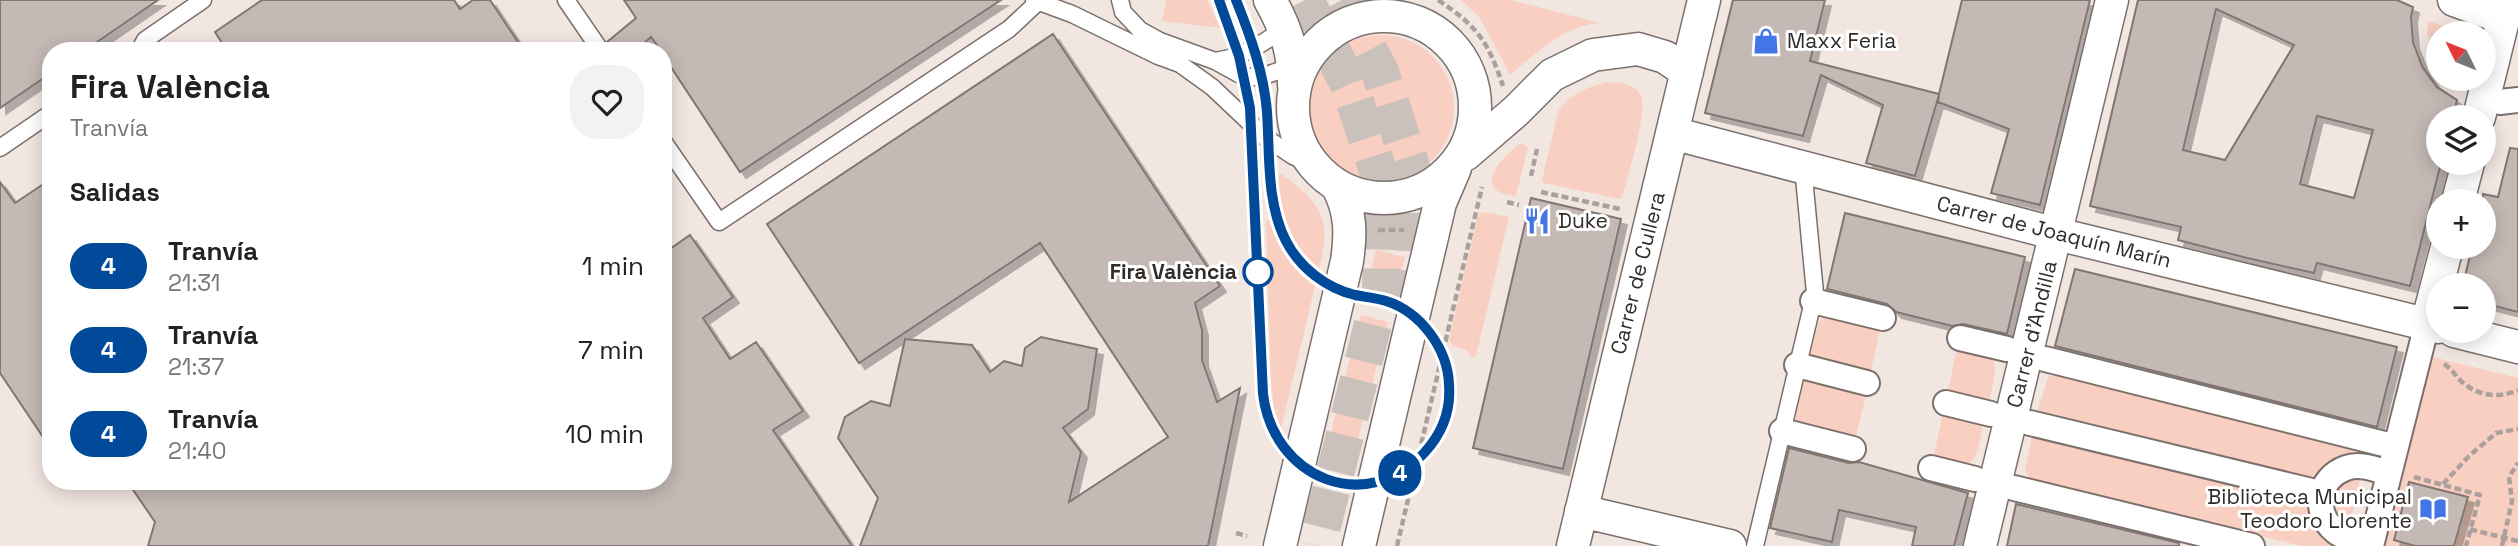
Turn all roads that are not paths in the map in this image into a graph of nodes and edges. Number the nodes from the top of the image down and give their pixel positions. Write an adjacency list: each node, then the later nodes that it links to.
1 (203, 0): 12 (lane)
2 (566, 0): 13 (lane)
3 (1120, 0): 14 (lane)
4 (1402, 0): 11 (street)
5 (1704, 0): 15 (street, Carrer de Cullera)
6 (2112, 0): 27 (street, Carrer d'Andilla)
7 (2454, 0): 10 (street)
8 (1037, 1): 23 (lane); 26 (lane)
9 (1278, 14): 14 (lane); 16 (street)
10 (2512, 16): 18 (street)
11 (1438, 33): 16 (street); 24 (street)
12 (144, 42)
13 (595, 42)
14 (1215, 61): 16 (lane)
15 (1687, 72): 21 (street, Carrer de Cullera); 24 (street)
16 (1294, 74): 26 (street)
17 (2518, 100): 19 (street)
18 (2482, 105)
19 (2490, 105)
20 (42, 119): 22 (lane)
21 (1672, 133): 25 (street, Carrer de Joaquín Marín); 50 (street, Carrer de Cullera)
22 (0, 148)
23 (672, 154)
24 (1469, 164): 26 (street); 53 (street)
25 (1802, 167): 27 (street, Carrer de Joaquín Marín); 28 (lane)
26 (1327, 176): 52 (street)
27 (2057, 234): 30 (street, Carrer de Joaquín Marín); 57 (street, Carrer d'Andilla)
28 (1813, 301): 29 (street); 37 (lane)
29 (1883, 318)
30 (2426, 324)
31 (1959, 338): 35 (street)
32 (2496, 341): 34 (street, Carrer de Joaquín Marín)
33 (2434, 343): 43 (street)
34 (2518, 347)
35 (2007, 349)
36 (2045, 359): 43 (street)
37 (1797, 365): 38 (street); 42 (lane)
38 (1867, 383)
39 (1946, 403): 40 (street)
40 (1991, 414)
41 (2030, 423): 49 (street)
42 (1782, 431): 44 (street); 56 (lane)
43 (2396, 447): 46 (street)
44 (1853, 449)
45 (1931, 468): 47 (street)
46 (2399, 474): 49 (street); 51 (street)
47 (1975, 479)
48 (2014, 488): 58 (street)
49 (2320, 494): 51 (street)
50 (1581, 511): 54 (street, Carrer de Cullera); 55 (street)
51 (2371, 545)
52 (1280, 546)
53 (1359, 546)
54 (1573, 546)
55 (1730, 546)
56 (1755, 546)
57 (1980, 546)
58 (2252, 546)

